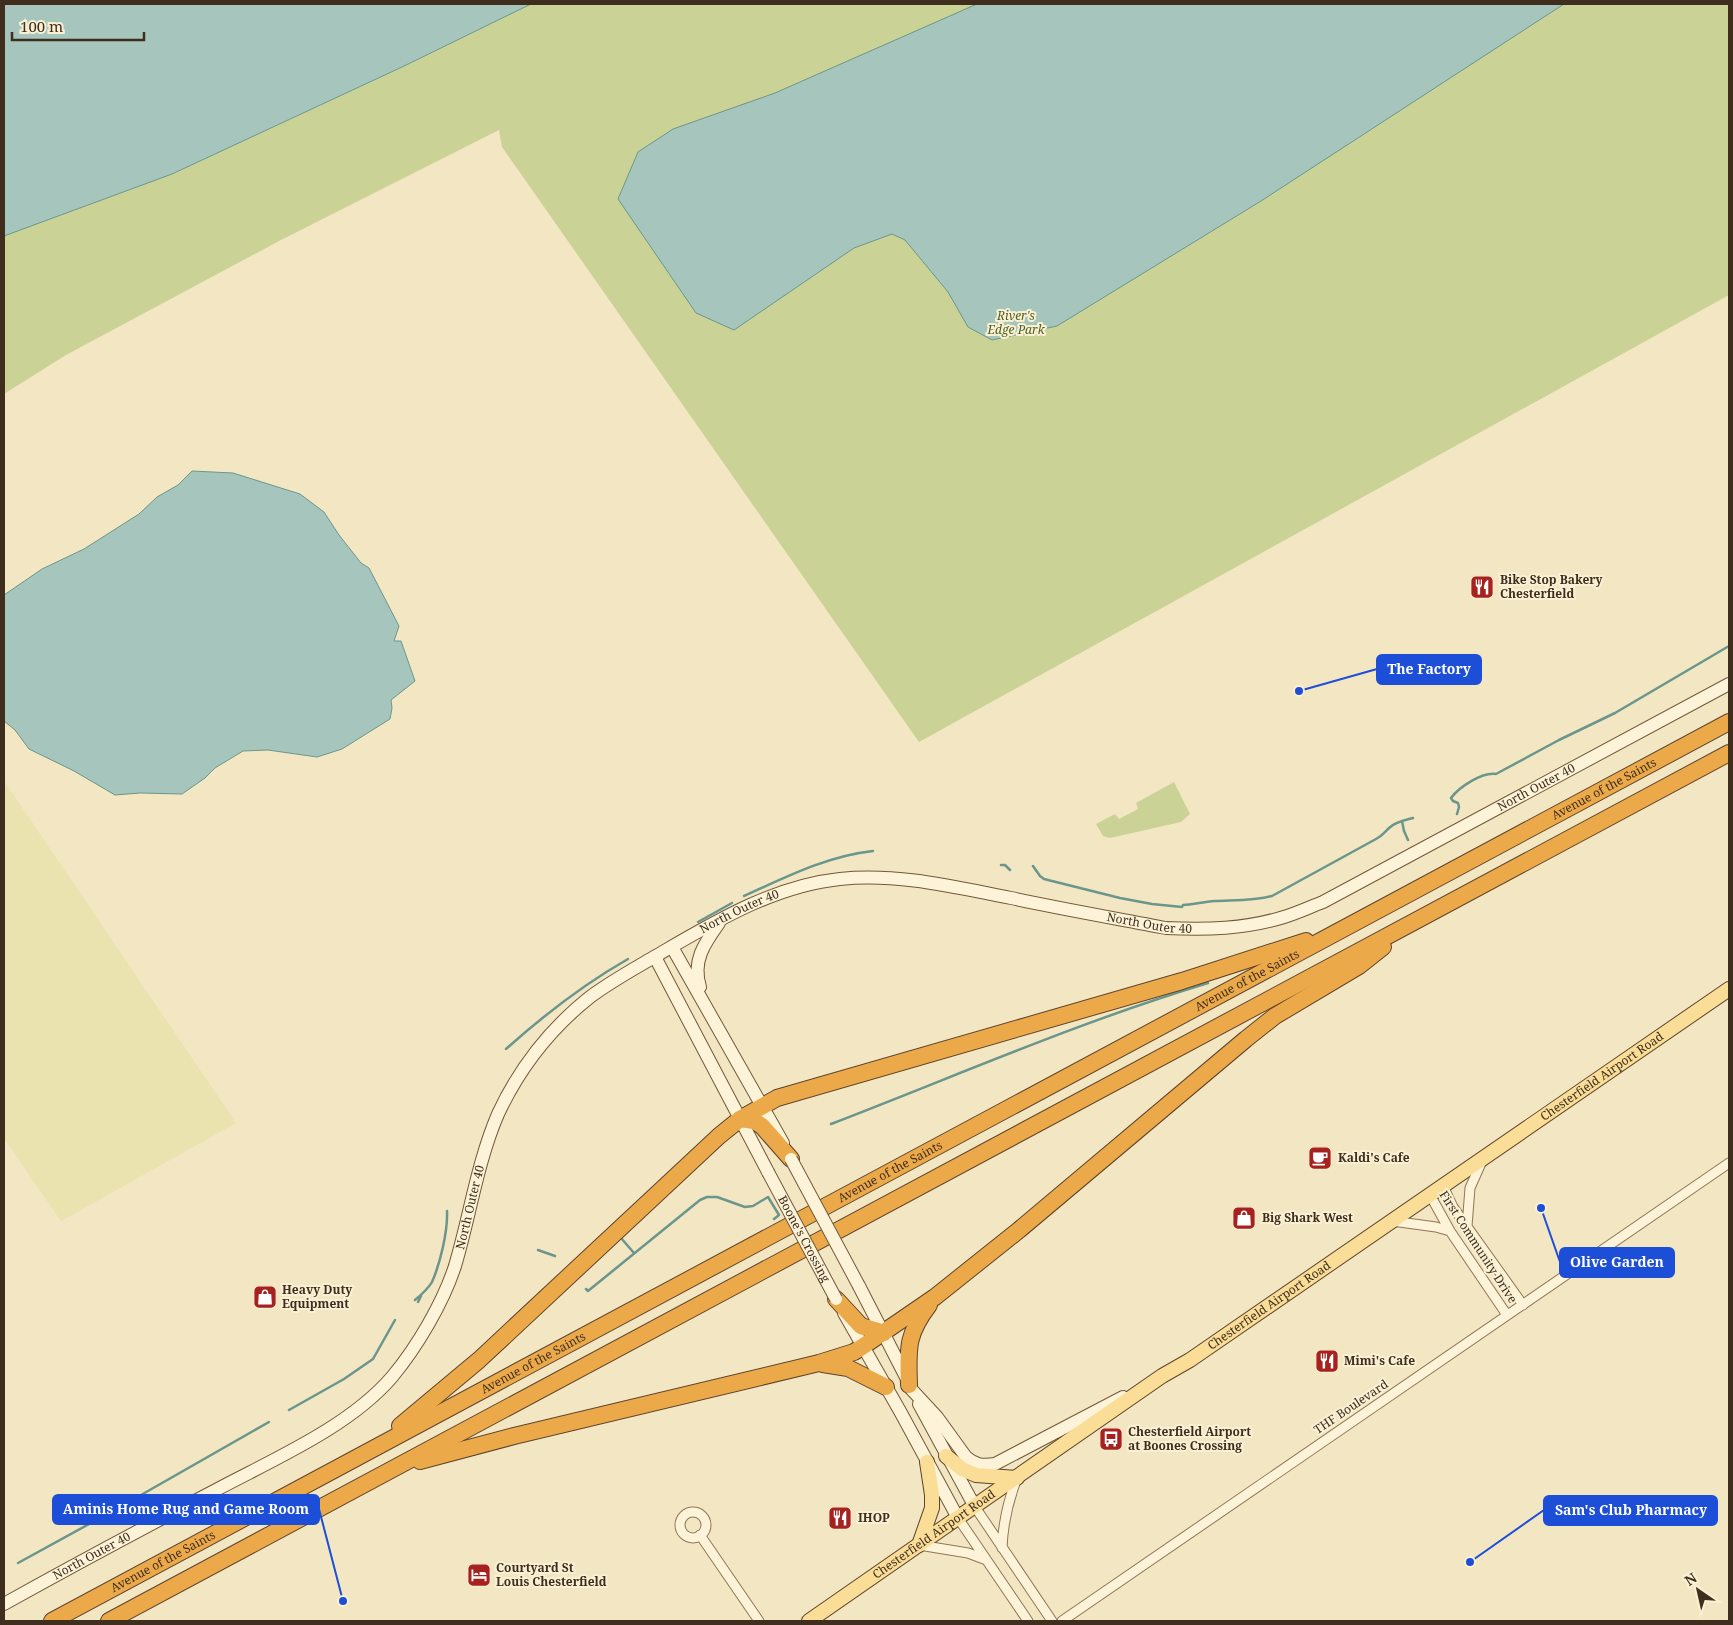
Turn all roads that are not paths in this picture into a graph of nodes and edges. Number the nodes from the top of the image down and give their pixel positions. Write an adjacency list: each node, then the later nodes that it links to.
1 (1729, 684): 5 (street, North Outer 40)
2 (1729, 722): 6 (highway, Avenue of the Saints)
3 (1729, 753): 4 (highway, Avenue of the Saints)
4 (1427, 915): 21 (highway); 34 (highway, Avenue of the Saints)
5 (720, 921): 7 (street, North Outer 40); 10 (street)
6 (1342, 930): 11 (highway); 31 (highway, Avenue of the Saints)
7 (672, 947): 8 (street, North Outer 40); 10 (street)
8 (655, 957): 12 (street, Boone's Crossing); 42 (street, North Outer 40)
9 (1729, 989): 13 (main road, Chesterfield Airport Road)
10 (705, 1004): 11 (street)
11 (762, 1106): 12 (highway); 14 (street)
12 (740, 1119): 14 (highway); 22 (street, Boone's Crossing, bridge); 31 (highway)
13 (1483, 1158): 16 (main road, Chesterfield Airport Road); 19 (street)
14 (791, 1159): 25 (street, bridge)
15 (1729, 1163): 23 (street, THF Boulevard)
16 (1443, 1186): 17 (main road, Chesterfield Airport Road); 19 (street, First Community Drive)
17 (1429, 1194): 18 (main road, Chesterfield Airport Road); 20 (street, First Community Drive)
18 (1392, 1222): 20 (street); 28 (main road, Chesterfield Airport Road)
19 (1466, 1226): 23 (street, First Community Drive)
20 (1450, 1231): 24 (street, First Community Drive)
21 (935, 1297): 25 (highway); 30 (highway)
22 (836, 1299): 25 (highway); 26 (street, Boone's Crossing)
23 (1523, 1305): 24 (street, THF Boulevard)
24 (1507, 1315): 49 (street, THF Boulevard)
25 (884, 1332): 26 (highway); 30 (street)
26 (862, 1347): 27 (highway); 29 (street, Boone's Crossing)
27 (819, 1363): 29 (highway); 34 (highway)
28 (1162, 1376): 30 (street); 35 (main road, Chesterfield Airport Road)
29 (886, 1387): 33 (street, Boone's Crossing)
30 (911, 1388): 32 (street)
31 (372, 1450): 43 (highway, Avenue of the Saints)
32 (946, 1456): 35 (main road); 36 (street)
33 (927, 1462): 37 (street, Boone's Crossing); 39 (main road)
34 (398, 1466): 44 (highway, Avenue of the Saints)
35 (1017, 1478): 36 (main road, Chesterfield Airport Road); 40 (street)
36 (975, 1507): 37 (main road, Chesterfield Airport Road); 40 (street)
37 (958, 1518): 39 (main road, Chesterfield Airport Road); 41 (street)
38 (700, 1535): 45 (street)
39 (919, 1545): 41 (street); 46 (main road, Chesterfield Airport Road)
40 (1002, 1548): 48 (street)
41 (984, 1559): 47 (street)
42 (4, 1604)
43 (52, 1621)
44 (109, 1621)
45 (758, 1621)
46 (809, 1621)
47 (1028, 1621)
48 (1052, 1621)
49 (1062, 1621)

